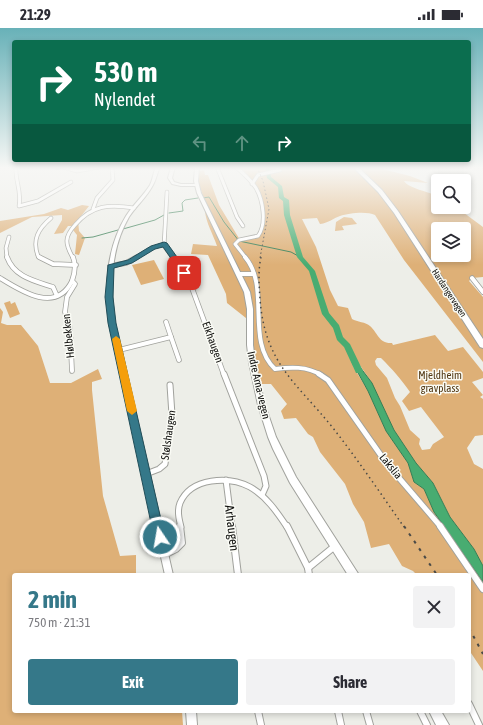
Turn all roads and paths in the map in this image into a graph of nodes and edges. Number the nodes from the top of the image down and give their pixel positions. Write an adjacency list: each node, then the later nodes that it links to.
1 (20, 200): 2 (street)
2 (40, 200)
3 (97, 200): 11 (street)
4 (141, 200): 10 (street)
5 (167, 200): 15 (street)
6 (203, 200): 18 (main road, Indre Arna-vegen)
7 (230, 200): 13 (street)
8 (259, 200): 19 (street)
9 (386, 200): 27 (main road, Hardangervegen)
10 (134, 208): 11 (street); 17 (street)
11 (93, 209): 16 (street)
12 (51, 218): 16 (street)
13 (243, 226)
14 (9, 237): 24 (street)
15 (164, 244): 17 (street); 34 (street, Eikhaugen)
16 (76, 265): 22 (street, Hølbekken)
17 (110, 266): 28 (street)
18 (239, 274): 19 (street); 35 (main road, Indre Arna-vegen)
19 (254, 274): 42 (street, Lakslia)
20 (0, 278): 24 (street)
21 (472, 278): 23 (street)
22 (72, 281): 24 (street); 30 (street, Hølbekken)
23 (483, 292)
24 (57, 296)
25 (166, 322): 26 (street)
26 (171, 337): 28 (street); 29 (street)
27 (483, 344)
28 (119, 350): 32 (street)
29 (179, 360)
30 (72, 371)
31 (170, 385): 32 (street, Stølshaugen)
32 (146, 474): 36 (street)
33 (226, 480): 34 (street); 36 (street); 39 (street, Arhaugen)
34 (262, 495): 37 (street)
35 (335, 546): 37 (street); 41 (main road, Indre Arna-vegen)
36 (164, 555): 38 (street)
37 (308, 568): 40 (street)
38 (168, 573)
39 (238, 573)
40 (309, 573)
41 (353, 573)
42 (483, 589)
43 (471, 708): 56 (street)
44 (191, 713): 50 (street)
45 (258, 713): 51 (street)
46 (338, 713): 52 (street)
47 (367, 713): 53 (street)
48 (421, 713): 54 (street)
49 (436, 713): 55 (main road)
50 (192, 725)
51 (261, 725)
52 (341, 725)
53 (370, 725)
54 (427, 725)
55 (443, 725)
56 (479, 725)

